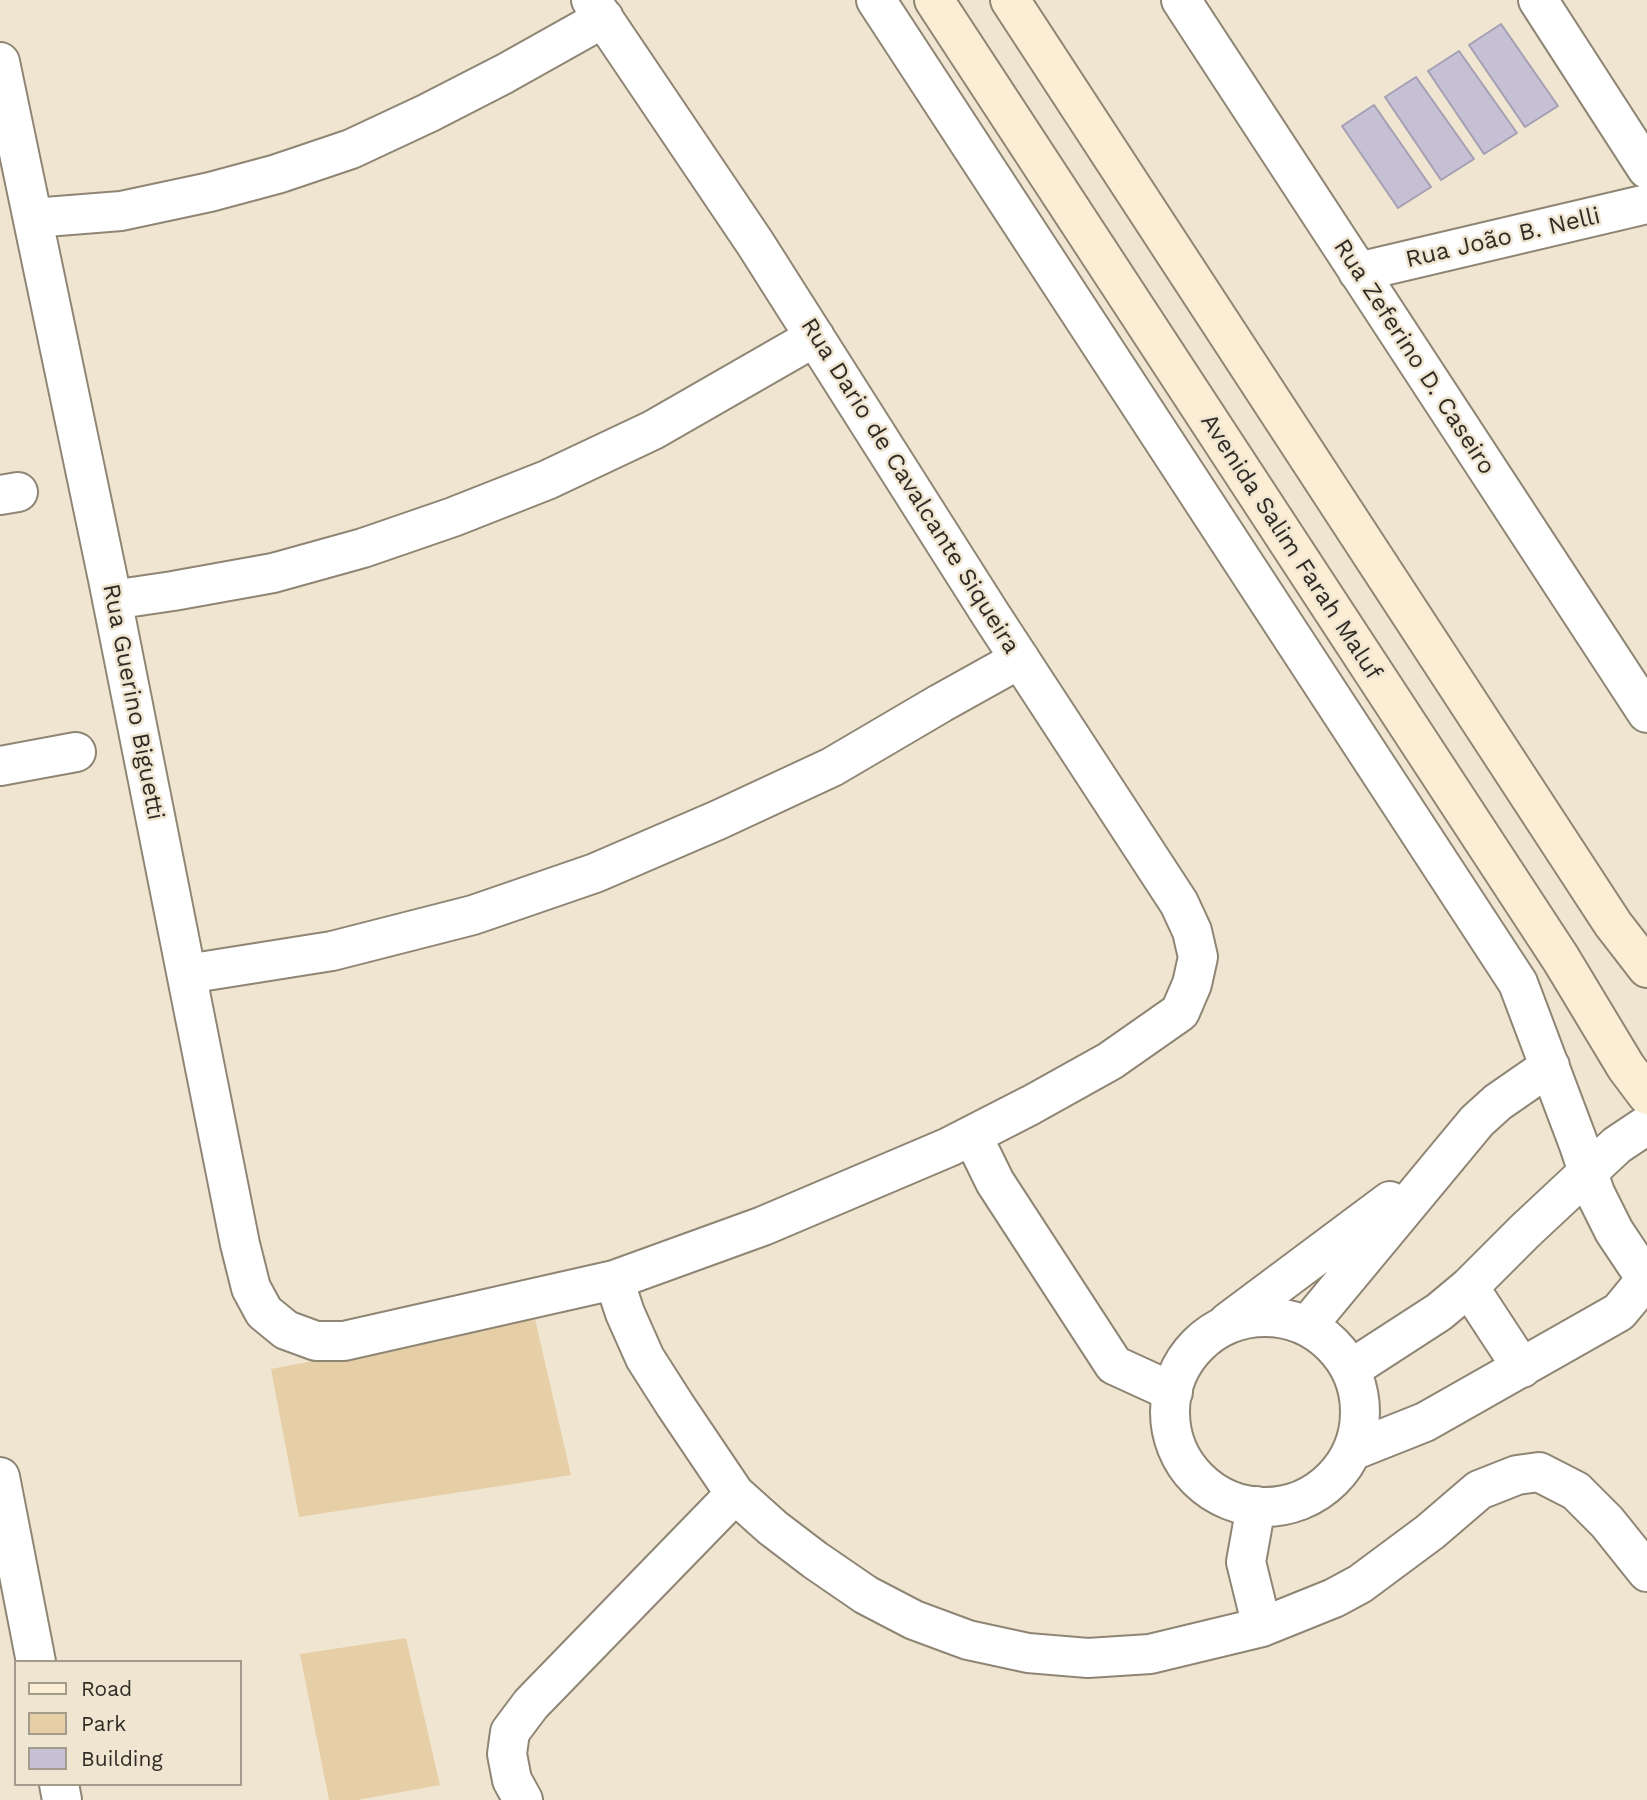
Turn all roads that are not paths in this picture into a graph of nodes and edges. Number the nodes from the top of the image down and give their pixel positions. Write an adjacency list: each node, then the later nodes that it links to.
1 (876, 0): 20 (street)
2 (934, 0): 21 (main road, Avenida Salim Farah Maluf)
3 (1010, 0): 18 (main road)
4 (1181, 0): 11 (street, Rua Zeferino D. Caseiro)
5 (1538, 0): 8 (street)
6 (598, 9): 10 (street); 12 (street, Rua Dario de Cavalcante Siqueira)
7 (0, 62): 10 (street, Rua Guerino Biguetti)
8 (1647, 169)
9 (1647, 204): 11 (street, Rua João B. Nelli)
10 (33, 218): 13 (street, Rua Guerino Biguetti)
11 (1358, 272): 15 (street, Rua Zeferino D. Caseiro)
12 (815, 337): 13 (street); 14 (street, Rua Dario de Cavalcante Siqueira)
13 (112, 600): 19 (street, Rua Guerino Biguetti)
14 (1020, 659): 19 (street); 23 (street, Rua Dario de Cavalcante Siqueira)
15 (1647, 713)
16 (75, 752): 17 (street)
17 (0, 766)
18 (1647, 968)
19 (187, 974): 31 (street, Rua Guerino Biguetti)
20 (1550, 1066): 24 (street); 25 (street)
21 (1647, 1095)
22 (1647, 1125): 25 (street)
23 (972, 1135): 27 (street, Rua Dario de Cavalcante Siqueira); 34 (street)
24 (1445, 1160): 29 (street); 30 (street)
25 (1589, 1173): 26 (street); 28 (street)
26 (1646, 1278): 32 (street)
27 (614, 1280): 31 (street, Rua Dario de Cavalcante Siqueira); 37 (street)
28 (1469, 1287): 32 (street); 33 (street)
29 (1307, 1325): 30 (street); 33 (street)
30 (1217, 1329): 34 (street)
31 (286, 1330)
32 (1522, 1368): 35 (street)
33 (1351, 1369): 35 (street)
34 (1172, 1392): 38 (street)
35 (1352, 1451): 38 (street)
36 (0, 1477): 41 (street)
37 (735, 1494): 40 (street); 42 (street)
38 (1256, 1506): 40 (street)
39 (1647, 1572): 40 (street)
40 (1262, 1627)
41 (36, 1660)
42 (523, 1800)

